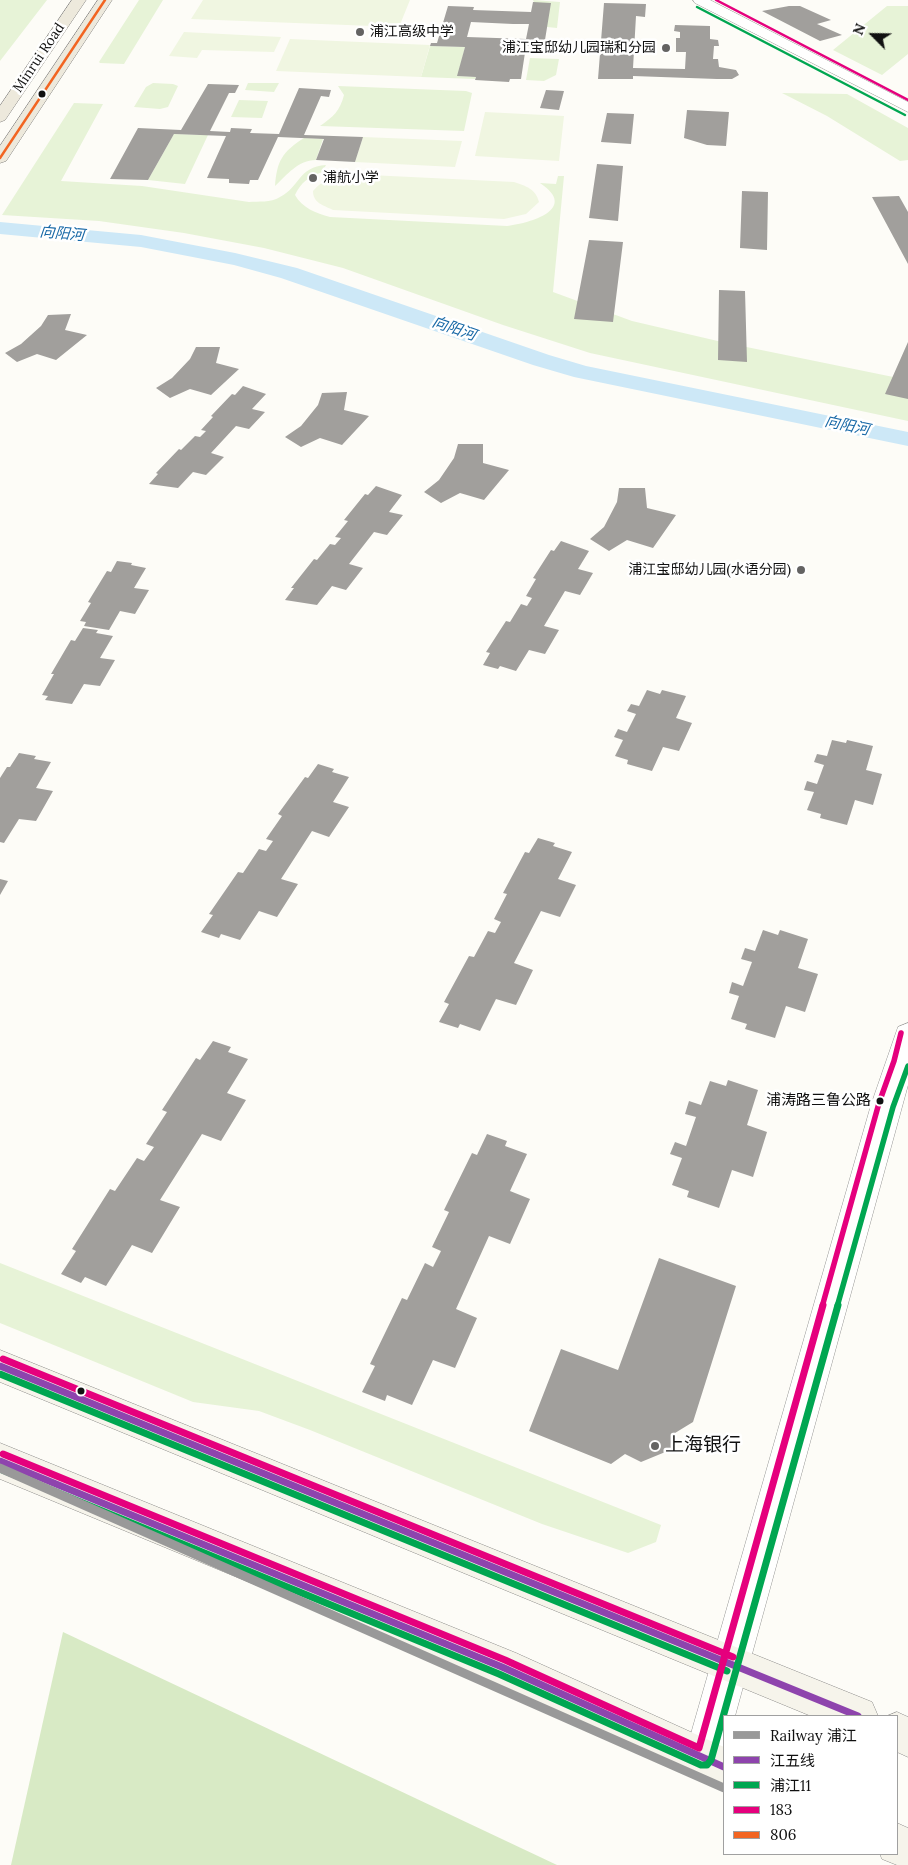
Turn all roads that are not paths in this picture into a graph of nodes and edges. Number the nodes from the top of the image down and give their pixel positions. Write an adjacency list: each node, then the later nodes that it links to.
1 (79, 0): 5 (main road, Minrui Road)
2 (105, 0): 6 (main road, Minrui Road)
3 (700, 0): 4 (street)
4 (908, 108)
5 (0, 117)
6 (0, 158)
7 (908, 1035): 10 (street)
8 (0, 1366): 10 (main road)
9 (0, 1461): 12 (main road)
10 (730, 1664): 11 (main road); 12 (street)
11 (856, 1715)
12 (714, 1763)

